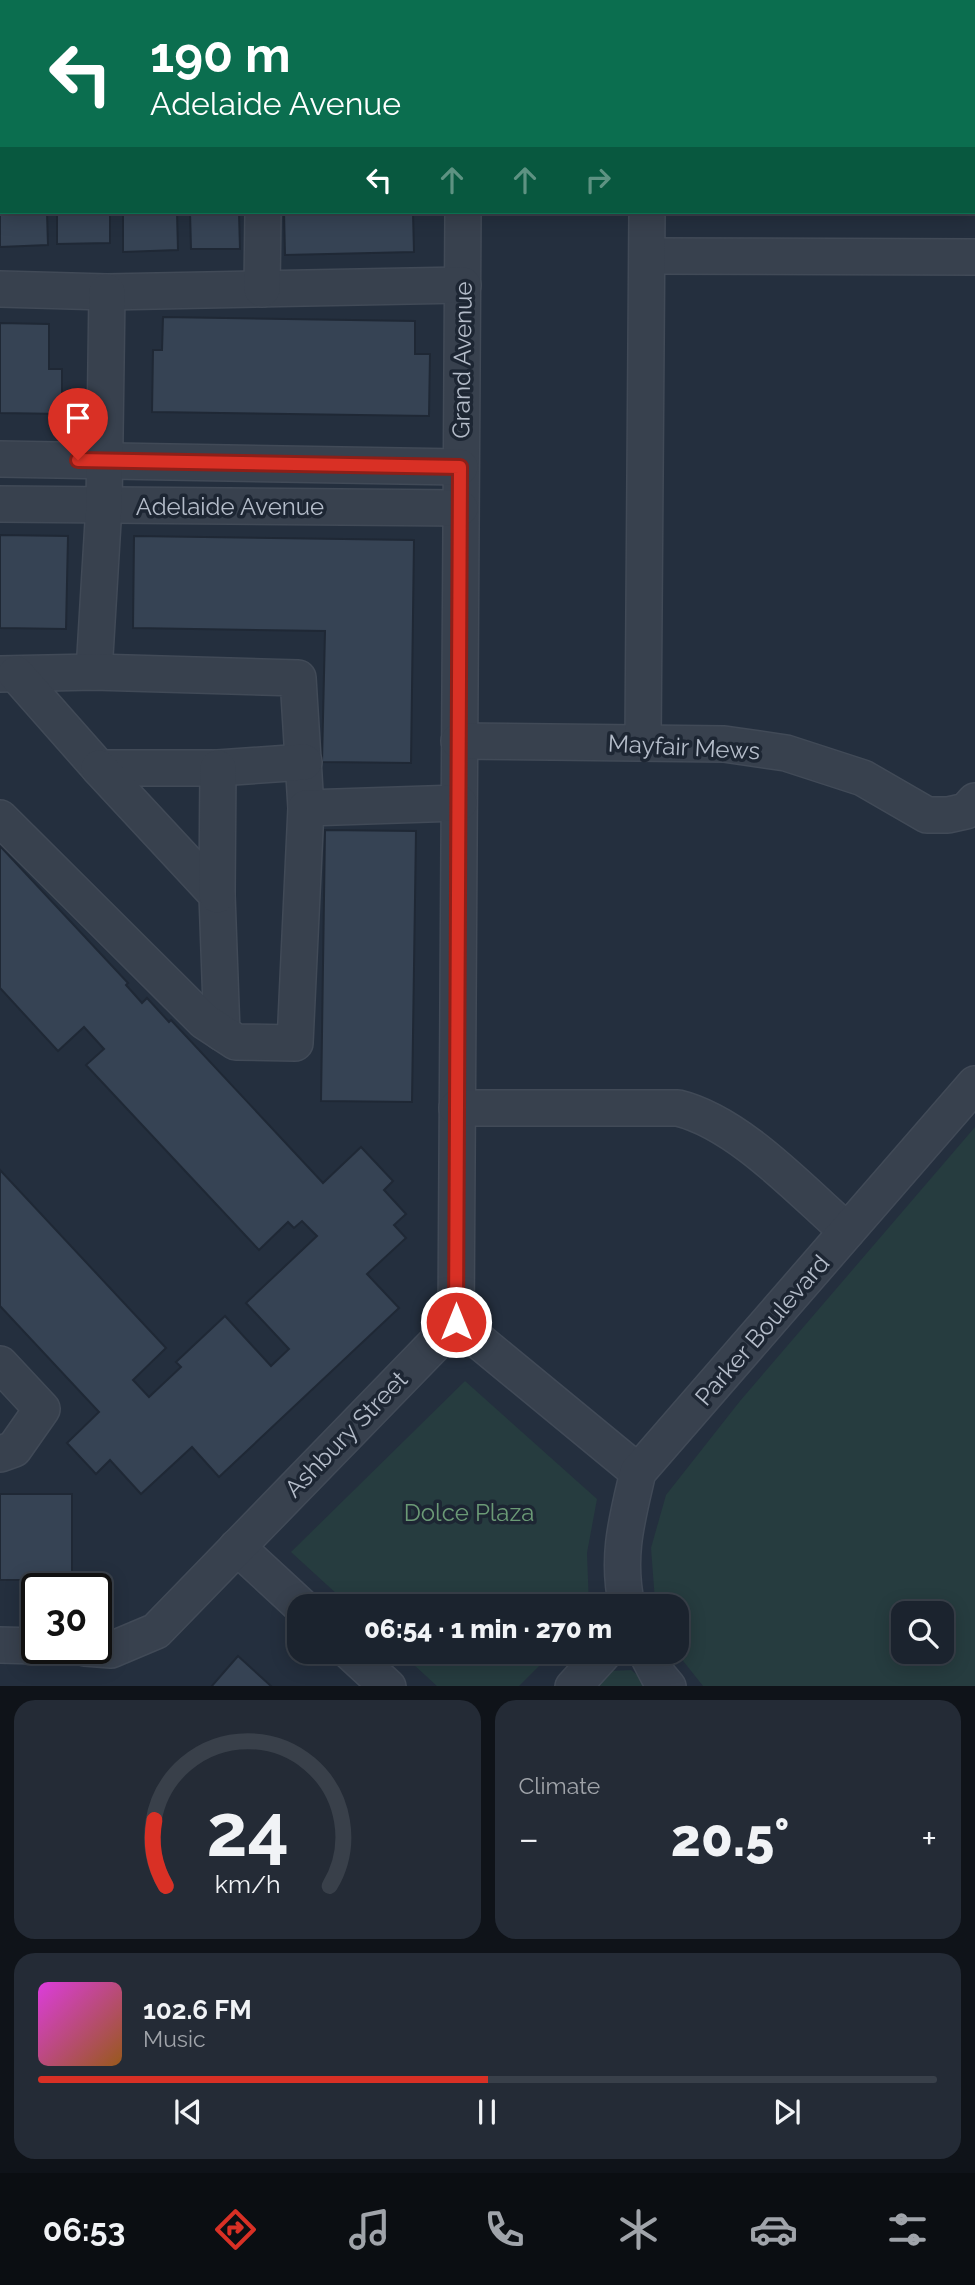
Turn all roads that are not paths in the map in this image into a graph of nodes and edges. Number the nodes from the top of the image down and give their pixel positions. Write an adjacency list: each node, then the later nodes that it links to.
1 (263, 214): 8 (street)
2 (463, 214): 6 (street, Grand Avenue)
3 (647, 214): 4 (street)
4 (648, 256): 5 (street); 19 (street)
5 (975, 257)
6 (463, 285): 8 (street); 12 (street, Grand Avenue)
7 (0, 289): 9 (street)
8 (262, 289): 9 (street)
9 (107, 292): 11 (street)
10 (0, 459): 11 (street, Adelaide Avenue)
11 (104, 460): 12 (street, Adelaide Avenue); 14 (street)
12 (460, 467): 15 (street, Grand Avenue)
13 (0, 504): 14 (street, Adelaide Avenue)
14 (104, 505): 15 (street, Adelaide Avenue); 16 (street)
15 (460, 508): 18 (street, Grand Avenue)
16 (94, 672): 17 (street); 20 (street)
17 (8, 674): 21 (street)
18 (459, 741): 19 (street, Mayfair Mews); 24 (street, Grand Avenue)
19 (643, 743): 23 (street, Mayfair Mews)
20 (304, 762): 22 (street); 25 (street)
21 (99, 768): 22 (street); 27 (street)
22 (218, 768): 27 (street)
23 (975, 801)
24 (459, 803): 25 (street); 30 (street, Grand Avenue)
25 (306, 808): 28 (street)
26 (0, 818): 28 (street)
27 (217, 895): 28 (street)
28 (222, 1033)
29 (975, 1084): 31 (street, Parker Boulevard)
30 (457, 1108): 31 (street); 32 (street, Grand Avenue)
31 (847, 1231): 35 (street, Parker Boulevard)
32 (456, 1322): 35 (street); 36 (street, Ashbury Street)
33 (0, 1364): 34 (street)
34 (0, 1454)
35 (638, 1472): 38 (street, Parker Boulevard)
36 (237, 1547): 37 (street); 41 (street, Ashbury Street)
37 (288, 1594)
38 (624, 1594)
39 (0, 1645): 40 (street)
40 (21, 1646)
41 (112, 1650)
42 (364, 1664): 45 (street)
43 (594, 1664): 46 (street)
44 (652, 1664): 47 (street)
45 (388, 1686)
46 (573, 1686)
47 (668, 1686)

